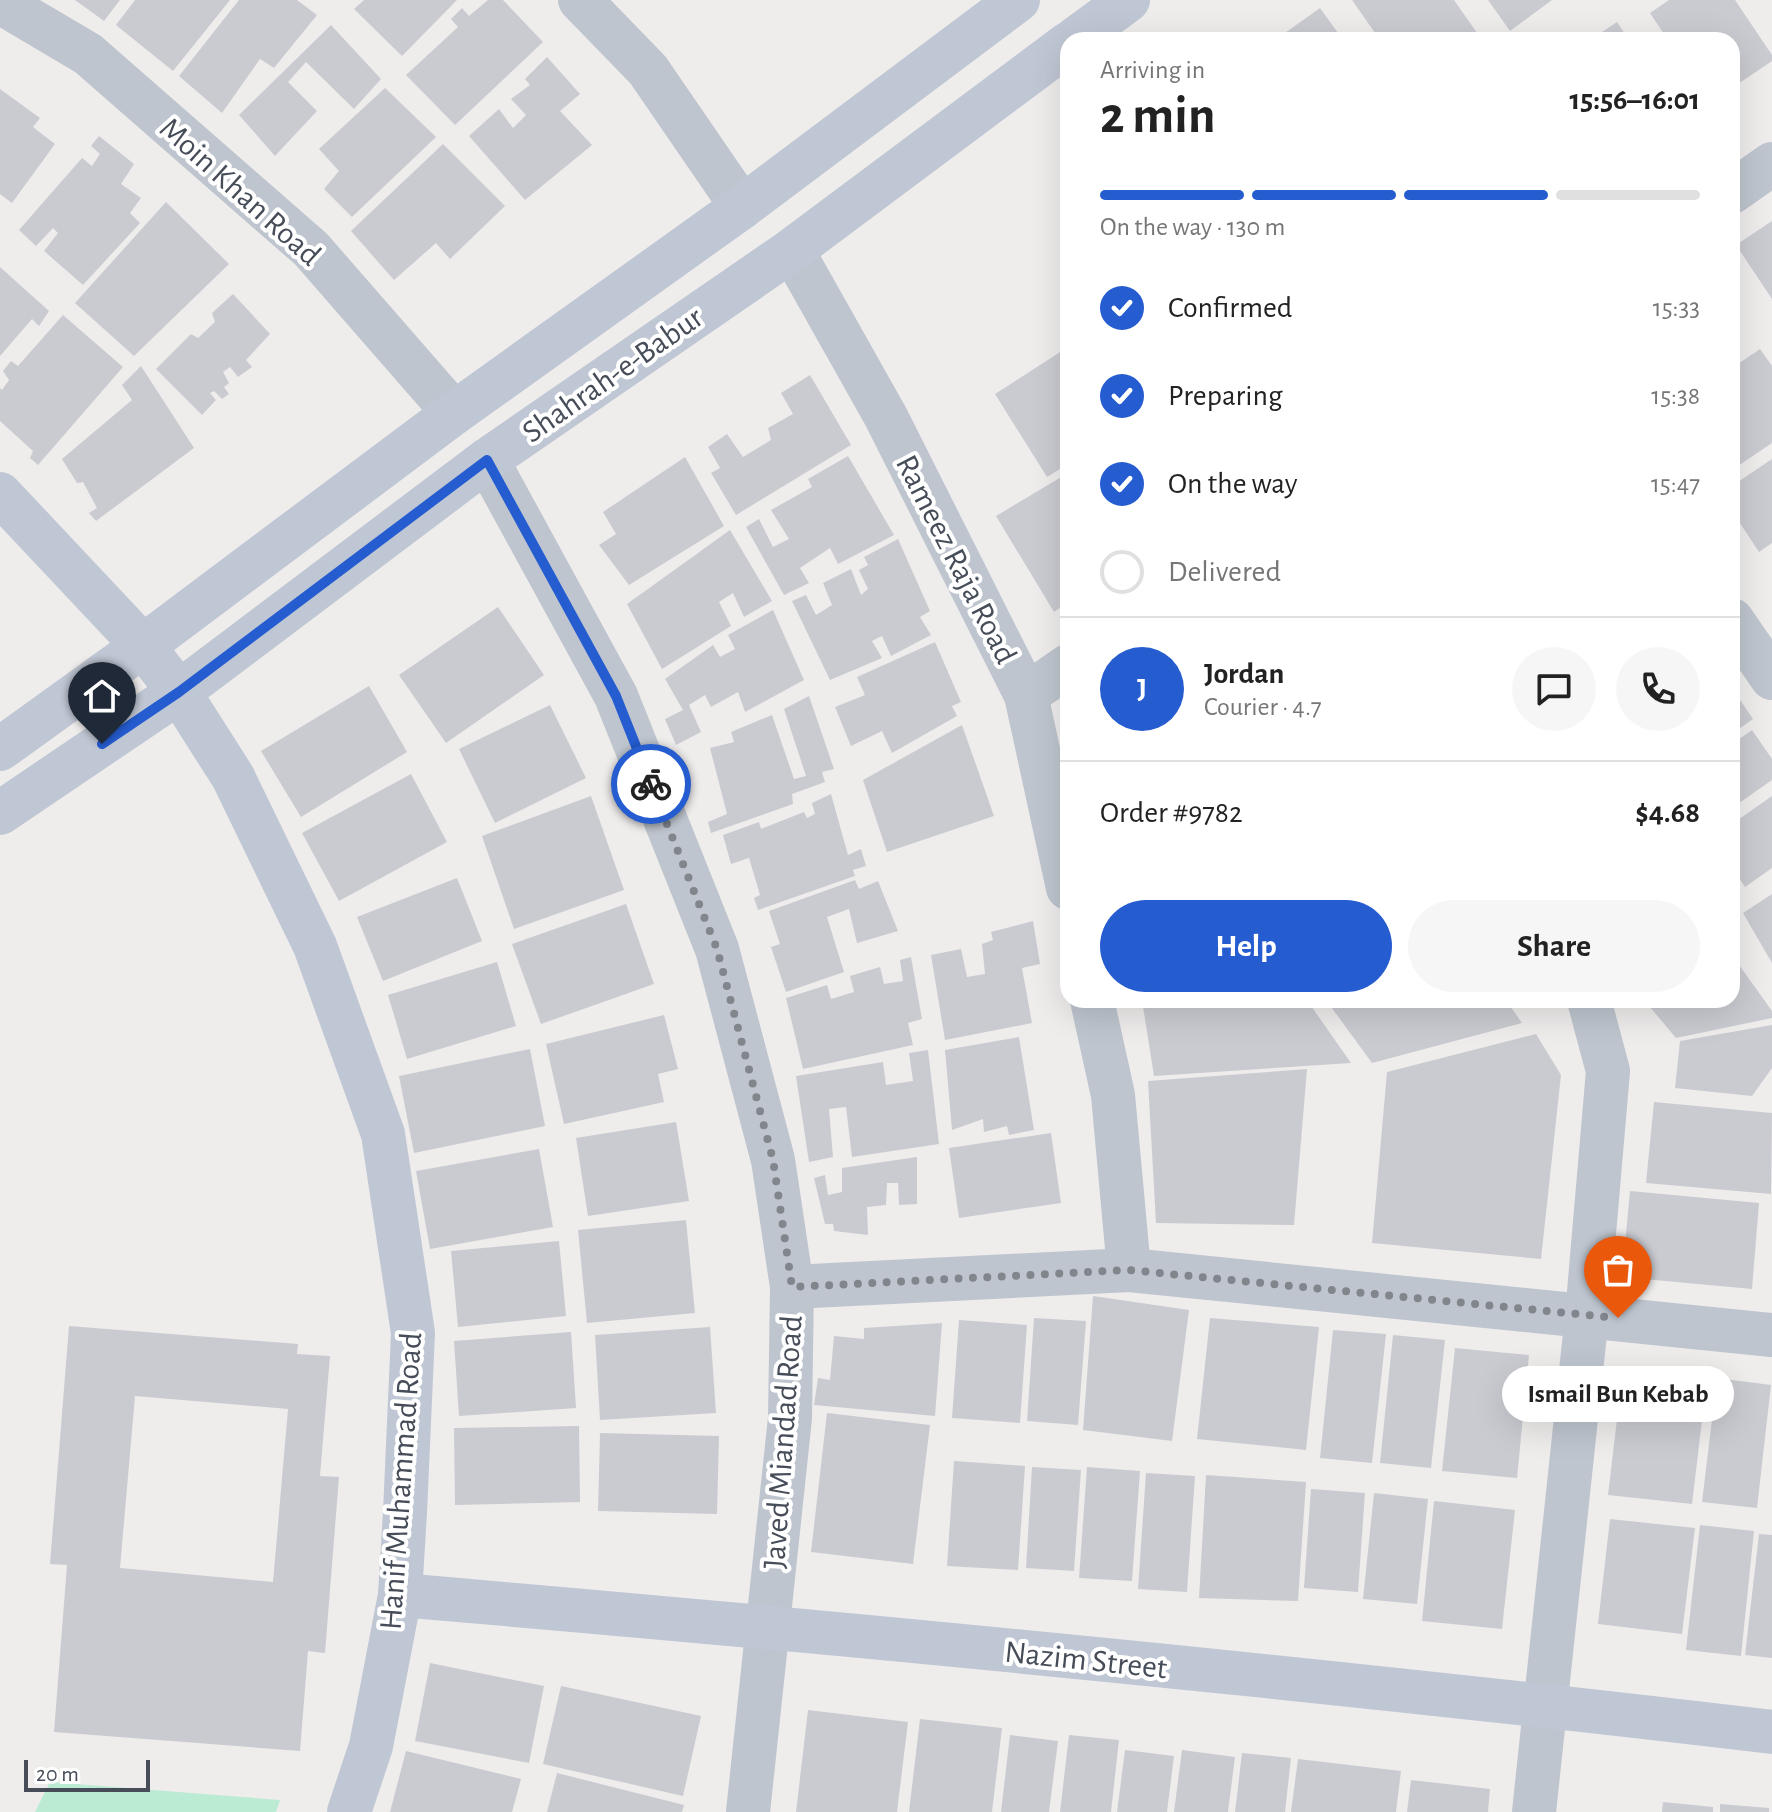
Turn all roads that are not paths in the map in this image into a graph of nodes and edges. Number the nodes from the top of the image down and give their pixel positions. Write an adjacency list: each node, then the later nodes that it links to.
1 (580, 0): 9 (street)
2 (1018, 0): 9 (street, Shahrah-e-Babur)
3 (1128, 0): 5 (street)
4 (0, 2): 11 (street, Moin Khan Road)
5 (1085, 32)
6 (1060, 50): 10 (street, Shahrah-e-Babur)
7 (1772, 164): 8 (street)
8 (1740, 186)
9 (742, 207): 11 (street, Shahrah-e-Babur)
10 (792, 250): 12 (street, Shahrah-e-Babur); 19 (street, Rameez Raja Road)
11 (454, 413): 15 (street, Shahrah-e-Babur)
12 (487, 460): 18 (street, Shahrah-e-Babur); 26 (street, Javed Miandad Road)
13 (0, 494): 15 (street, Hanif Muhammad Road)
14 (1740, 632): 17 (street)
15 (143, 646): 18 (street, Hanif Muhammad Road); 20 (street, Shahrah-e-Babur)
16 (1060, 672): 19 (street)
17 (1772, 678)
18 (179, 692): 21 (street, Shahrah-e-Babur); 29 (street, Hanif Muhammad Road)
19 (1026, 695): 22 (street, Rameez Raja Road)
20 (0, 749)
21 (0, 813)
22 (1060, 851)
23 (1094, 1008): 25 (street)
24 (1591, 1008): 27 (street)
25 (1129, 1270): 26 (street); 27 (street)
26 (792, 1287): 30 (street, Javed Miandad Road)
27 (1587, 1315): 28 (street); 31 (street)
28 (1772, 1335)
29 (400, 1595): 30 (street, Nazim Street); 33 (street, Hanif Muhammad Road)
30 (769, 1626): 31 (street, Nazim Street); 34 (street, Javed Miandad Road)
31 (1544, 1705): 32 (street, Nazim Street); 35 (street)
32 (1772, 1732)
33 (349, 1812)
34 (748, 1812)
35 (1534, 1812)

